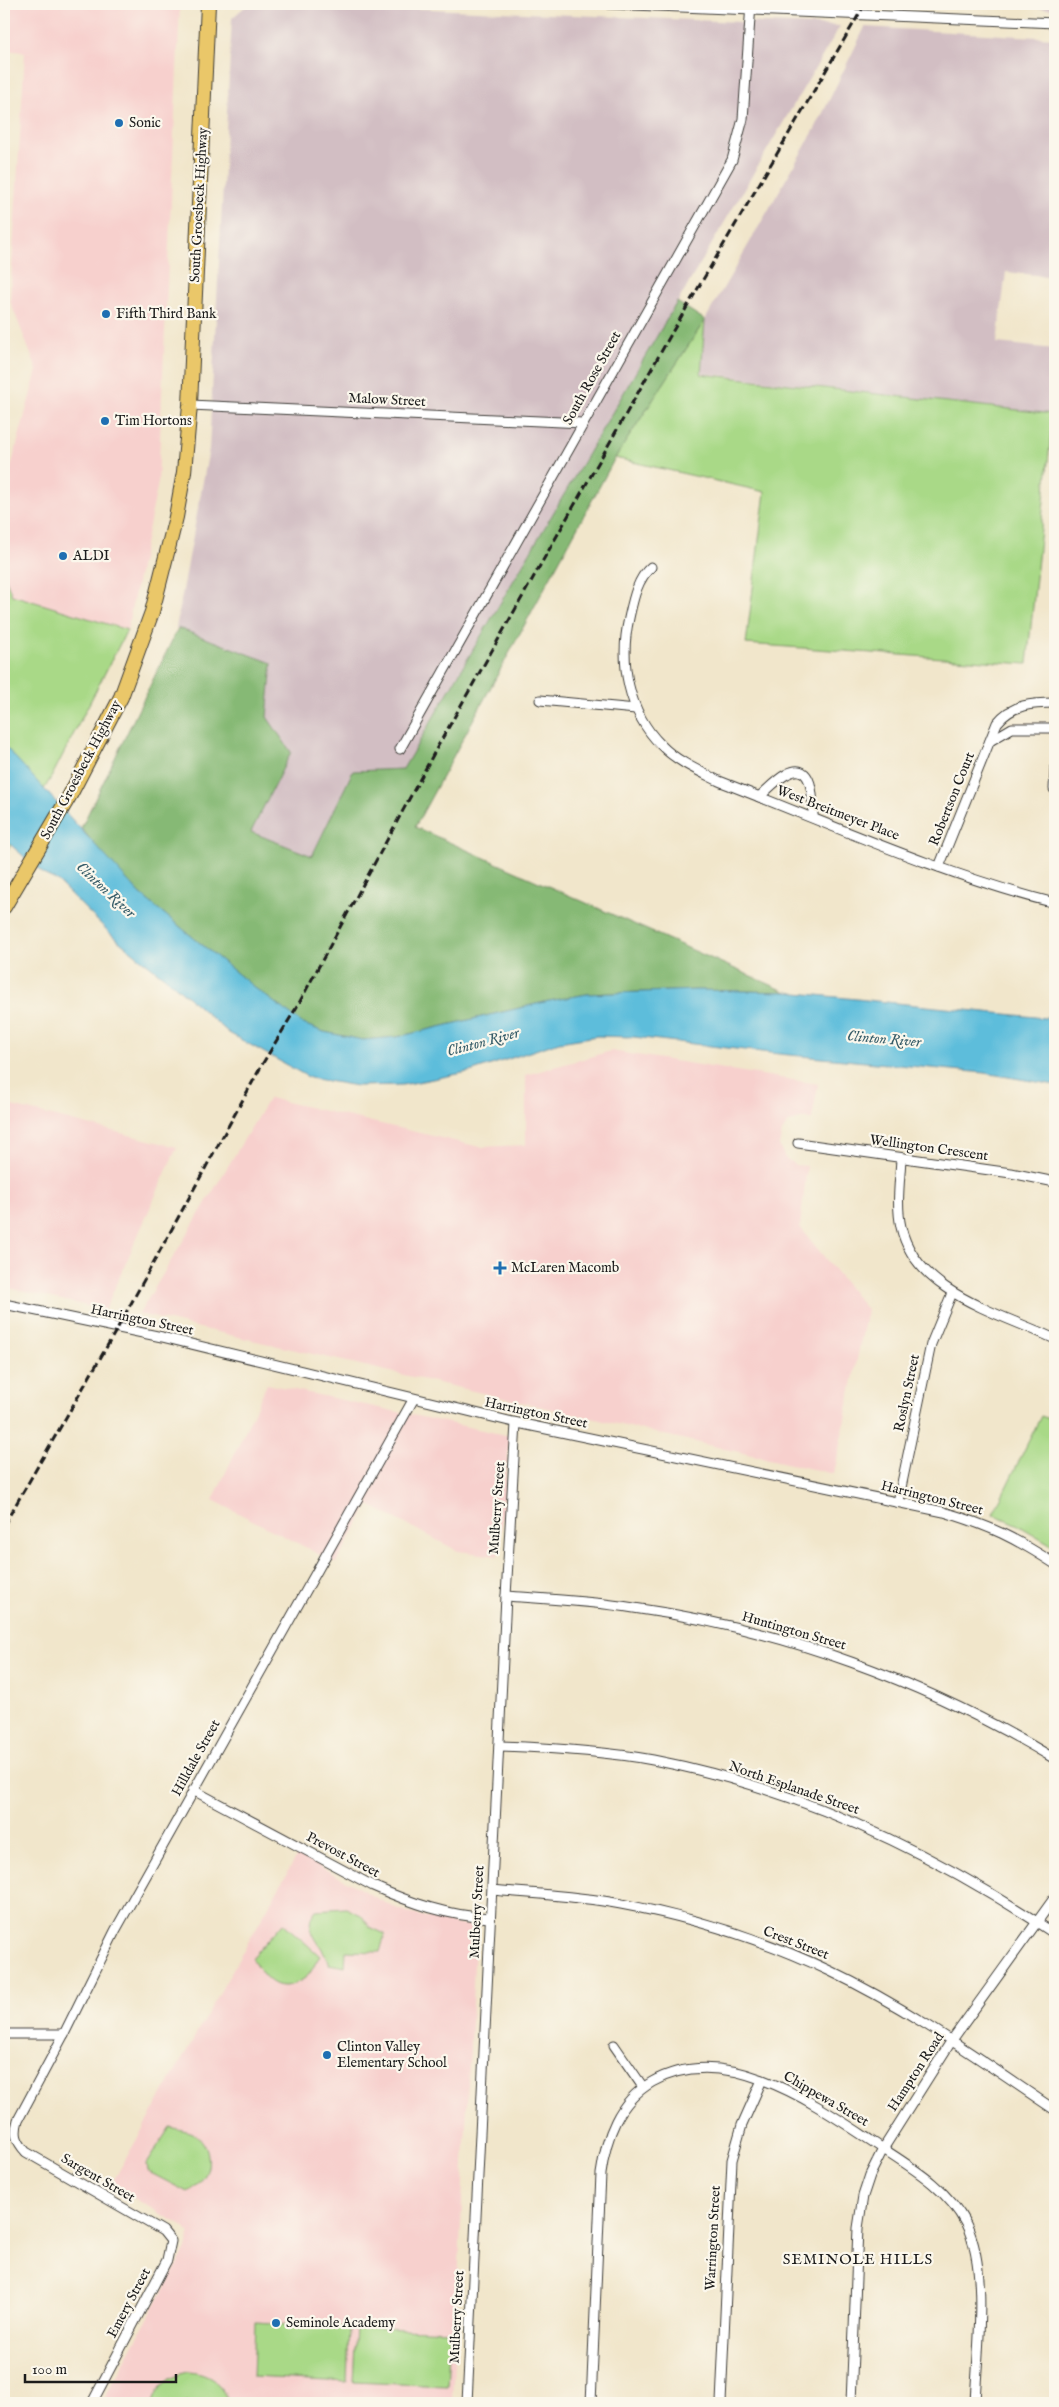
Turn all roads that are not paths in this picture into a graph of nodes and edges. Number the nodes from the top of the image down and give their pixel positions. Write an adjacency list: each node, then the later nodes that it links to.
1 (208, 4): 5 (main road, South Groesbeck Highway)
2 (609, 4): 3 (street)
3 (751, 6): 4 (street); 6 (street, South Rose Street)
4 (1055, 23)
5 (190, 405): 6 (street, Malow Street); 20 (main road, South Groesbeck Highway)
6 (583, 423): 13 (street, South Rose Street)
7 (651, 567): 10 (street, West Breitmeyer Place)
8 (540, 700): 10 (street)
9 (1055, 703): 12 (street, Robertson Court)
10 (636, 709): 16 (street, West Breitmeyer Place)
11 (1055, 728): 12 (street, Robertson Court)
12 (990, 741): 18 (street, Robertson Court)
13 (400, 748)
14 (1055, 768): 15 (street)
15 (1054, 789)
16 (759, 797): 17 (street, West Breitmeyer Place); 17 (street)
17 (813, 817): 18 (street, West Breitmeyer Place)
18 (939, 867): 19 (street, West Breitmeyer Place)
19 (1055, 903)
20 (4, 907)
21 (798, 1142): 22 (street, Wellington Crescent)
22 (901, 1158): 23 (street, Wellington Crescent); 24 (street)
23 (1055, 1182)
24 (952, 1293): 26 (street); 29 (street, Roslyn Street)
25 (4, 1304): 27 (street, Harrington Street)
26 (1055, 1339)
27 (413, 1400): 28 (street, Harrington Street); 34 (street, Hilldale Street)
28 (516, 1423): 29 (street, Harrington Street); 31 (street, Mulberry Street)
29 (898, 1502): 30 (street, Harrington Street)
30 (1055, 1564)
31 (506, 1596): 32 (street, Mulberry Street); 33 (street, Huntington Street)
32 (498, 1746): 35 (street, Mulberry Street); 38 (street, North Esplanade Street)
33 (1055, 1759)
34 (193, 1790): 37 (street, Prevost Street); 41 (street, Hilldale Street)
35 (493, 1890): 37 (street, Mulberry Street); 42 (street, Crest Street)
36 (1055, 1897): 38 (street, Hampton Road)
37 (490, 1918): 51 (street, Mulberry Street)
38 (1038, 1923): 39 (street, North Esplanade Street); 42 (street, Hampton Road)
39 (1055, 1934)
40 (4, 2034): 41 (street)
41 (64, 2034): 47 (street, Hilldale Street)
42 (952, 2040): 46 (street, Crest Street); 48 (street, Hampton Road)
43 (614, 2045): 45 (street)
44 (762, 2080): 45 (street, Chippewa Street); 48 (street, Chippewa Street); 53 (street, Warrington Street)
45 (643, 2088): 52 (street, Chippewa Street)
46 (1055, 2110)
47 (15, 2136): 49 (street, Sargent Street)
48 (883, 2149): 54 (street, Hampton Road); 55 (street, Chippewa Street)
49 (171, 2241): 50 (street, Emery Street)
50 (92, 2403)
51 (467, 2403)
52 (591, 2403)
53 (721, 2403)
54 (851, 2403)
55 (975, 2403)

